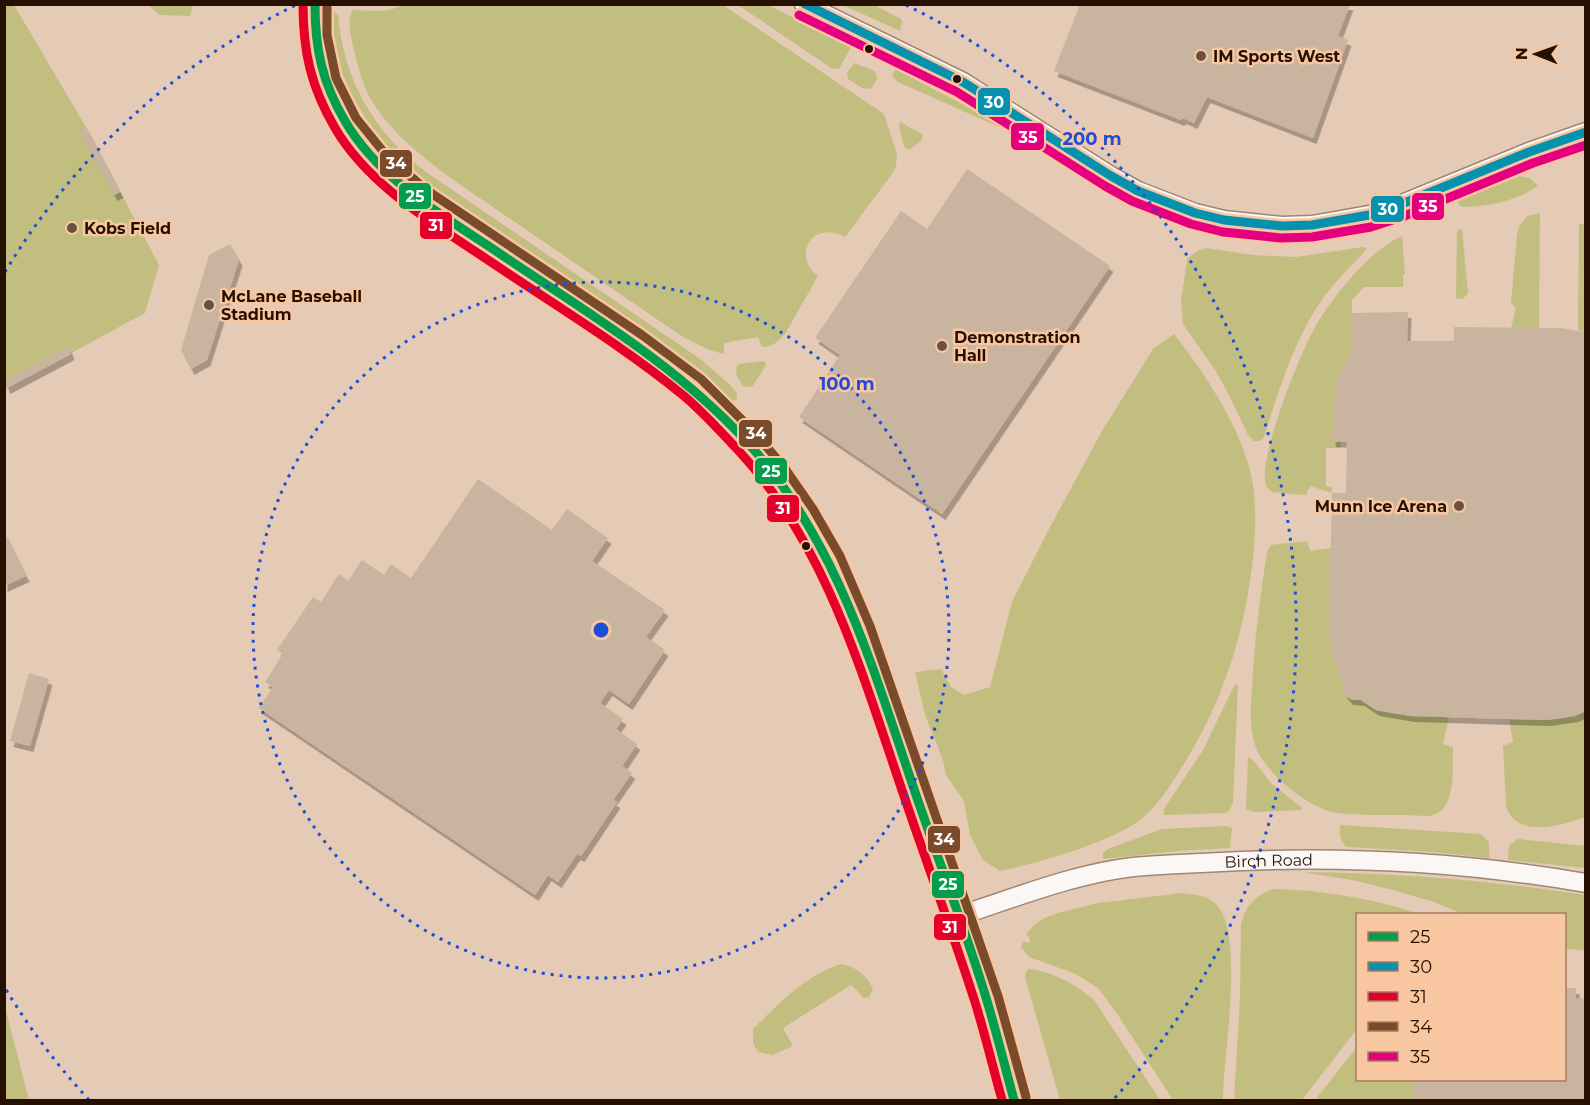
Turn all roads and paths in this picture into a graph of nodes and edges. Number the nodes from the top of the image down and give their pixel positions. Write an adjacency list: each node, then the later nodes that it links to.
1 (315, 4): 5 (street)
2 (804, 4): 3 (street)
3 (1586, 132)
4 (1586, 883): 5 (street, Birch Road)
5 (958, 916): 6 (street)
6 (1014, 1101)

